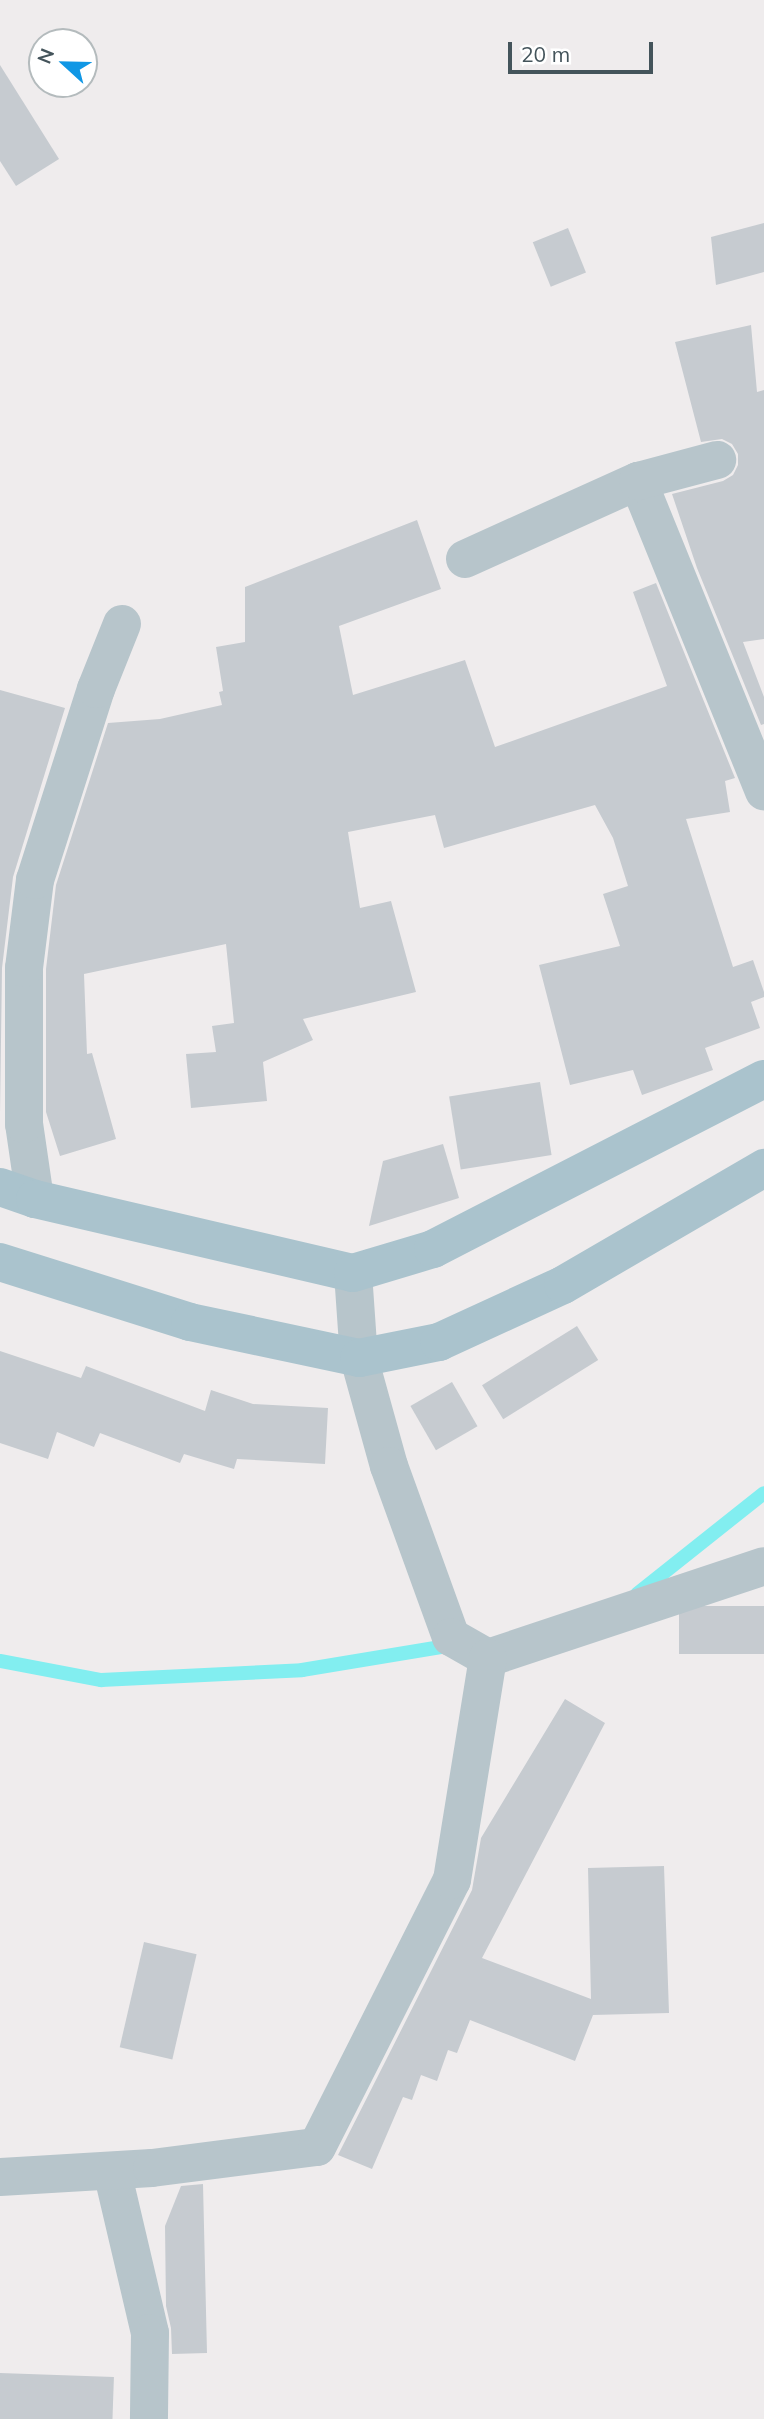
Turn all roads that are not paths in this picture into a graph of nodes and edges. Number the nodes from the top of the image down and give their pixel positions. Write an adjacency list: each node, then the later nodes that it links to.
1 (717, 460): 2 (street)
2 (638, 481): 3 (street); 5 (street)
3 (465, 559)
4 (122, 624): 8 (street)
5 (764, 790)
6 (764, 1079): 10 (main road)
7 (764, 1168): 11 (main road)
8 (17, 1193): 10 (main road)
9 (0, 1262): 11 (main road)
10 (353, 1273): 11 (street)
11 (359, 1358): 13 (street)
12 (764, 1566): 13 (street)
13 (488, 1658): 14 (street)
14 (112, 2171): 15 (street); 16 (street)
15 (0, 2177)
16 (149, 2419)

